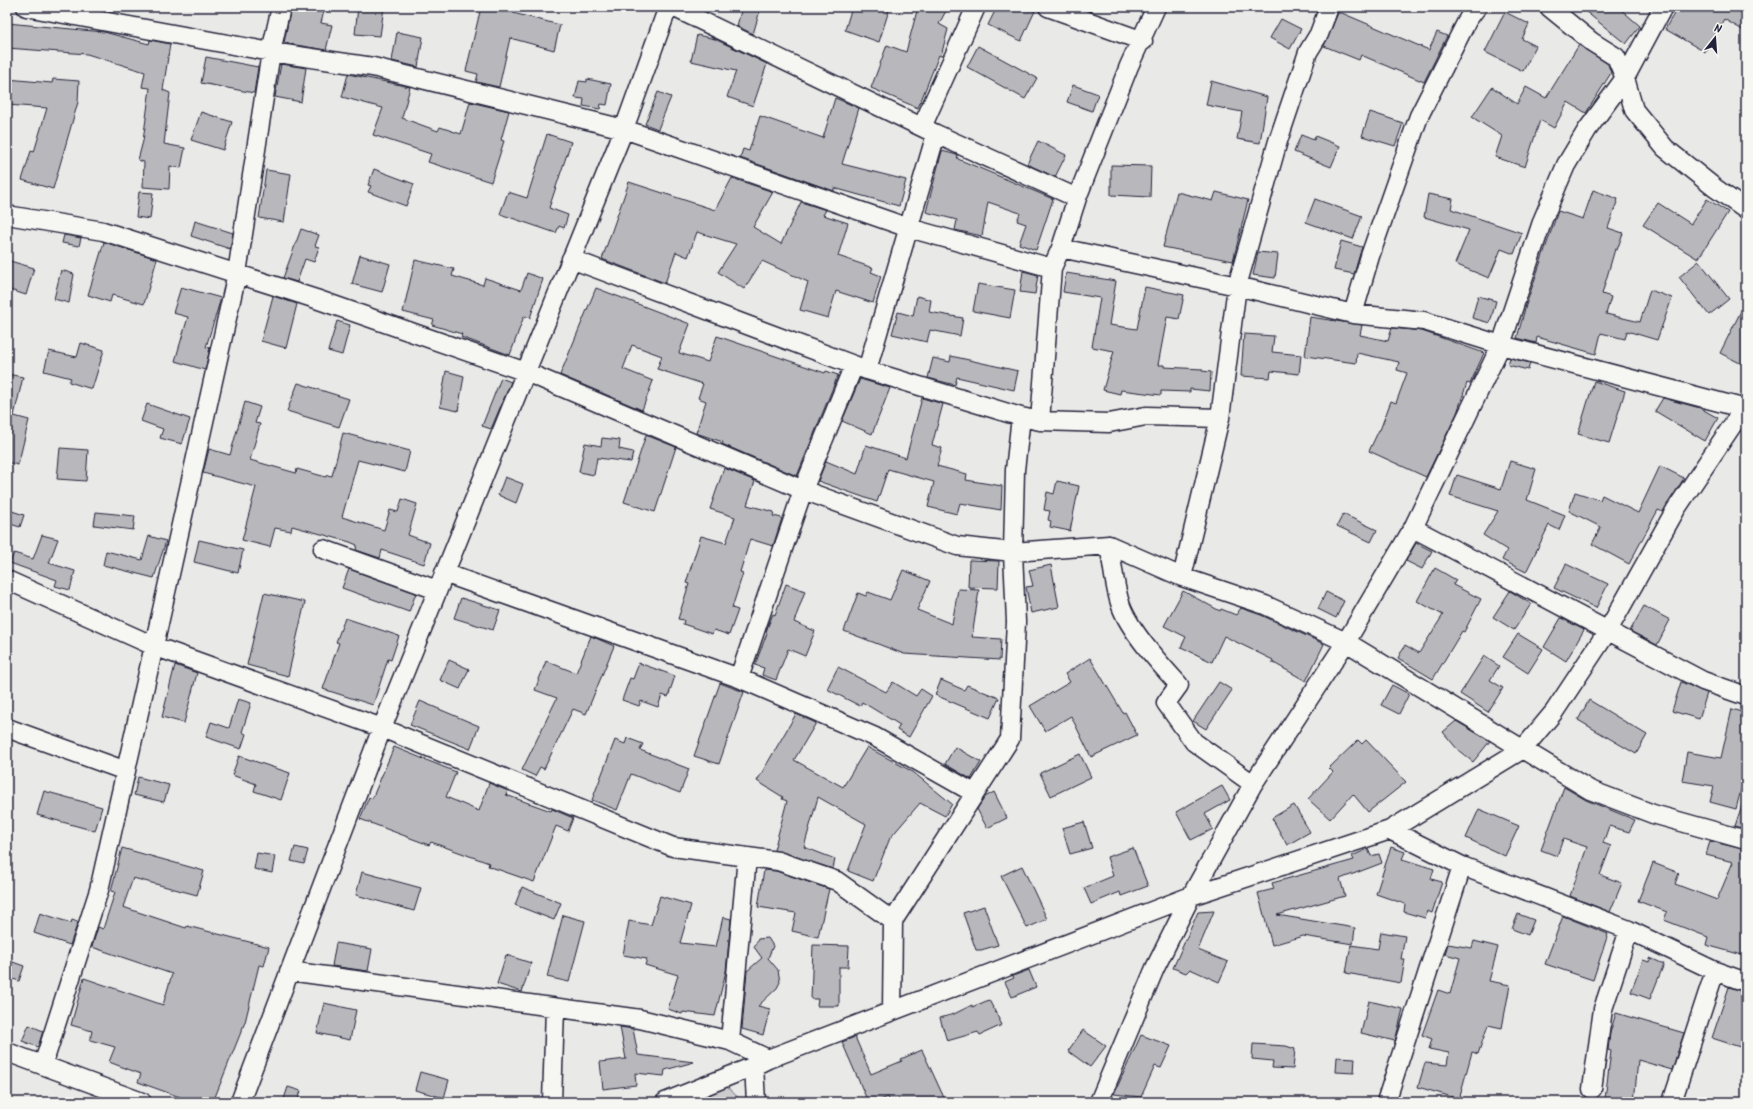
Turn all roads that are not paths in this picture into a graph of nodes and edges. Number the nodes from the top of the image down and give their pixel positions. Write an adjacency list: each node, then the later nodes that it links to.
1 (26, 7): 13 (street)
2 (281, 7): 13 (street)
3 (668, 7): 15 (street)
4 (673, 7): 16 (street)
5 (976, 7): 16 (street)
6 (1048, 7): 12 (street)
7 (1156, 7): 12 (street)
8 (1329, 7): 25 (street)
9 (1477, 7): 26 (street)
10 (1549, 7): 14 (street)
11 (1663, 7): 14 (street)
12 (1143, 41): 17 (street)
13 (271, 52): 15 (street); 24 (street)
14 (1625, 78): 18 (street); 27 (street)
15 (624, 129): 20 (street); 22 (street)
16 (929, 130): 17 (street); 20 (street)
17 (1077, 198): 21 (street)
18 (1746, 210)
19 (7, 215): 24 (street)
20 (909, 228): 23 (street); 28 (street)
21 (1061, 248): 23 (street); 25 (street)
22 (571, 259): 28 (street); 29 (street)
23 (1052, 268): 33 (street)
24 (237, 274): 29 (street); 44 (street)
25 (1236, 286): 26 (street); 32 (street)
26 (1354, 314): 27 (street)
27 (1501, 345): 30 (street); 35 (street)
28 (860, 368): 31 (street); 34 (street)
29 (526, 372): 34 (street); 41 (street)
30 (1745, 408): 42 (street)
31 (1021, 417): 33 (street); 38 (street)
32 (1220, 418): 33 (street); 39 (street)
33 (1040, 421)
34 (803, 490): 38 (street); 45 (street)
35 (1413, 528): 42 (street); 43 (street)
36 (1109, 545): 38 (street); 39 (street); 51 (street)
37 (323, 549): 41 (street)
38 (1013, 552): 52 (street)
39 (1182, 577): 43 (street)
40 (7, 580): 44 (street)
41 (441, 581): 45 (street); 48 (street)
42 (1607, 632): 46 (street); 49 (street)
43 (1346, 642): 49 (street); 51 (street)
44 (154, 646): 48 (street); 50 (street)
45 (739, 678): 52 (street)
46 (1746, 696)
47 (7, 728): 50 (street)
48 (382, 728): 55 (street); 60 (street)
49 (1522, 749): 53 (street); 54 (street)
50 (126, 771): 68 (street)
51 (1253, 784): 57 (street)
52 (974, 793): 58 (street)
53 (1390, 830): 56 (street); 57 (street)
54 (1746, 840)
55 (747, 857): 58 (street); 65 (street)
56 (1462, 866): 59 (street); 76 (street)
57 (1191, 896): 64 (street); 75 (street)
58 (893, 921): 64 (street)
59 (1629, 930): 61 (street); 69 (street)
60 (290, 971): 63 (street); 71 (street)
61 (1715, 971): 62 (street); 77 (street)
62 (1746, 982)
63 (555, 1008): 65 (street); 72 (street)
64 (892, 1011): 67 (street)
65 (730, 1041): 67 (street)
66 (7, 1052): 68 (street)
67 (761, 1063): 73 (street); 74 (street)
68 (43, 1065): 70 (street)
69 (1592, 1089)
70 (142, 1102)
71 (240, 1102)
72 (552, 1102)
73 (665, 1102)
74 (756, 1102)
75 (1101, 1102)
76 (1386, 1102)
77 (1672, 1102)

